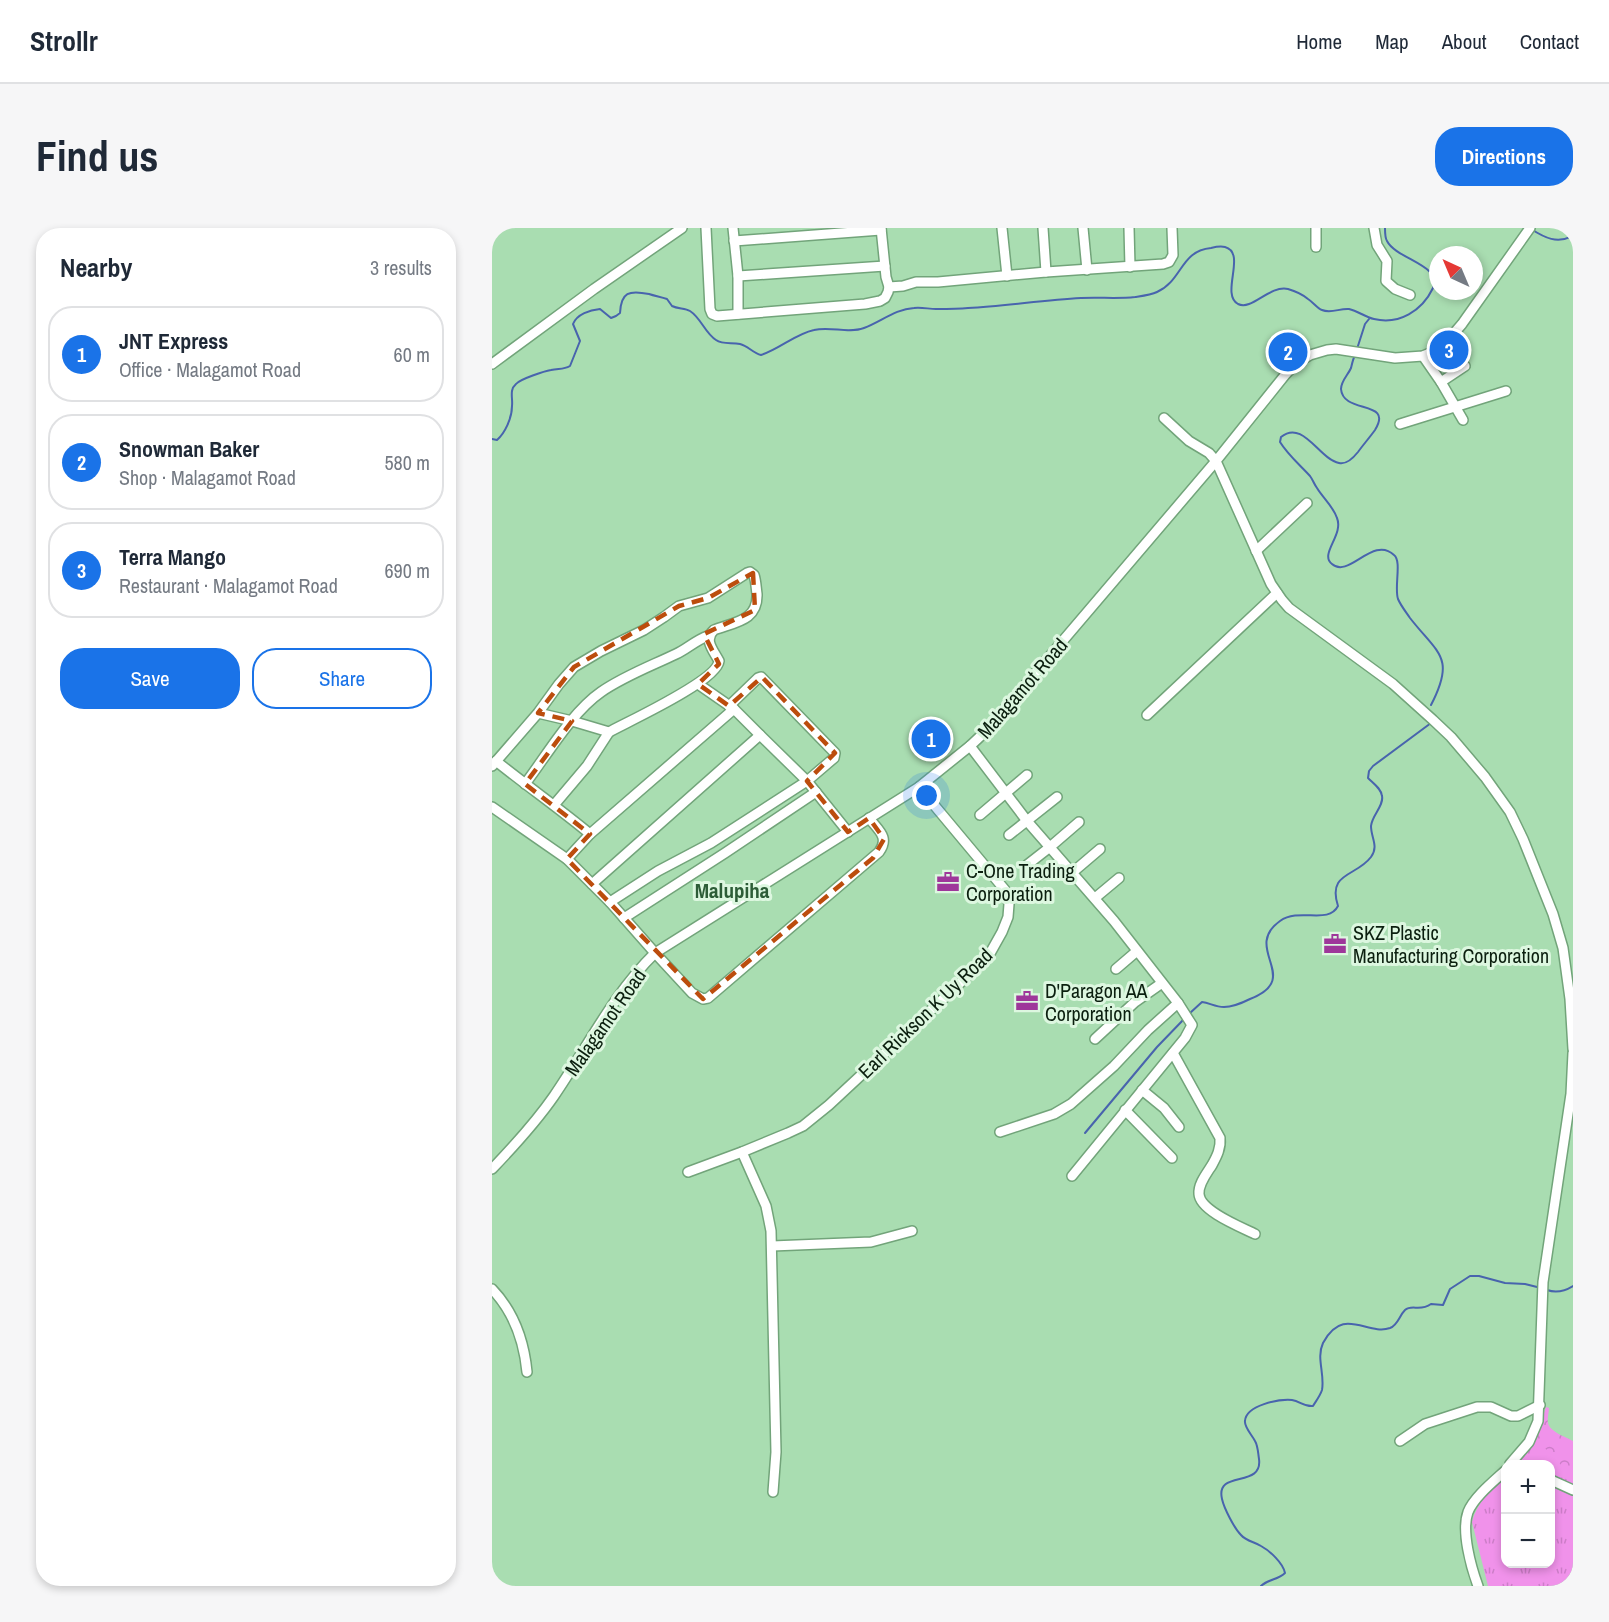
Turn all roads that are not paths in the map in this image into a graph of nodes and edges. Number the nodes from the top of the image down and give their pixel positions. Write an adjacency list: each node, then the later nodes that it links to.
1 (682, 228): 26 (street)
2 (706, 228): 24 (street)
3 (733, 228): 14 (street)
4 (1002, 228): 21 (street)
5 (1043, 228): 19 (street)
6 (1083, 228): 18 (street)
7 (1129, 228): 17 (street)
8 (1172, 228): 17 (street)
9 (1316, 228): 15 (street)
10 (1374, 228): 23 (street)
11 (1530, 228): 25 (street, Malagamot Road)
12 (881, 229): 13 (street); 16 (street)
13 (846, 230): 14 (street)
14 (734, 241): 20 (street)
15 (1316, 247)
16 (885, 266): 20 (street); 22 (street)
17 (1130, 267): 18 (street)
18 (1087, 270): 19 (street)
19 (1046, 272): 21 (street)
20 (738, 276): 24 (street)
21 (1007, 276): 22 (street)
22 (889, 287): 24 (street)
23 (1410, 295)
24 (738, 314)
25 (1423, 356): 28 (street); 34 (street, Malagamot Road)
26 (492, 364)
27 (1465, 366): 28 (street)
28 (1441, 382): 30 (street)
29 (1506, 391): 30 (street)
30 (1456, 407): 32 (street); 33 (street)
31 (1164, 418): 34 (street)
32 (1463, 420)
33 (1400, 424)
34 (1216, 461): 36 (street); 46 (street, Malagamot Road)
35 (1306, 503): 36 (street)
36 (1256, 551): 37 (street)
37 (1276, 593): 42 (street); 80 (street)
38 (708, 636): 39 (street); 41 (street); 43 (street)
39 (698, 684): 40 (street); 44 (street)
40 (732, 708): 45 (street); 49 (street); 62 (street)
41 (538, 713): 43 (street); 47 (street)
42 (1147, 715)
43 (572, 721): 44 (street); 50 (street)
44 (609, 732): 55 (street)
45 (760, 735): 49 (street); 70 (street)
46 (970, 746): 51 (street, Malagamot Road); 53 (street)
47 (494, 763): 50 (street)
48 (1027, 775): 53 (street)
49 (807, 781): 52 (street); 72 (street)
50 (525, 784): 55 (street)
51 (919, 787): 58 (street, Malagamot Road); 87 (street, Earl Rickson K Uy Road)
52 (816, 792): 61 (street); 73 (street)
53 (1006, 794): 57 (street); 59 (street)
54 (1057, 797): 59 (street)
55 (554, 805): 62 (street)
56 (492, 807): 66 (street)
57 (980, 815)
58 (869, 818): 61 (street, Malagamot Road); 75 (street)
59 (1027, 821): 63 (street); 64 (street)
60 (1079, 822): 64 (street)
61 (848, 831): 75 (street, Malagamot Road)
62 (590, 834): 66 (street)
63 (1009, 835)
64 (1050, 847): 67 (street); 68 (street)
65 (1100, 849): 68 (street)
66 (567, 859): 70 (street)
67 (1027, 865)
68 (1073, 872): 71 (street)
69 (1119, 878): 71 (street)
70 (592, 884): 72 (street)
71 (1095, 898): 74 (street)
72 (610, 902): 73 (street)
73 (624, 918): 75 (street)
74 (1137, 951): 76 (street); 77 (street)
75 (655, 953): 89 (street, Malagamot Road)
76 (1116, 969)
77 (1162, 983): 78 (street); 79 (street)
78 (1178, 1003): 81 (street); 86 (street)
79 (1095, 1040)
80 (1573, 1049)
81 (1173, 1053): 83 (street); 93 (street)
82 (1573, 1053): 97 (street)
83 (1142, 1090): 84 (street); 85 (street)
84 (1125, 1110): 88 (street); 91 (street)
85 (1179, 1127)
86 (1000, 1132)
87 (742, 1152): 90 (street, Earl Rickson K Uy Road); 94 (street)
88 (1172, 1158)
89 (492, 1169)
90 (687, 1172)
91 (1072, 1176)
92 (912, 1231): 94 (street)
93 (1255, 1234)
94 (772, 1246): 103 (street)
95 (492, 1288): 96 (street)
96 (527, 1372)
97 (1540, 1405): 98 (street); 99 (street)
98 (1400, 1441)
99 (1513, 1460)
100 (1501, 1475): 104 (street)
101 (1555, 1482): 102 (street)
102 (1573, 1491)
103 (773, 1492)
104 (1478, 1586)

